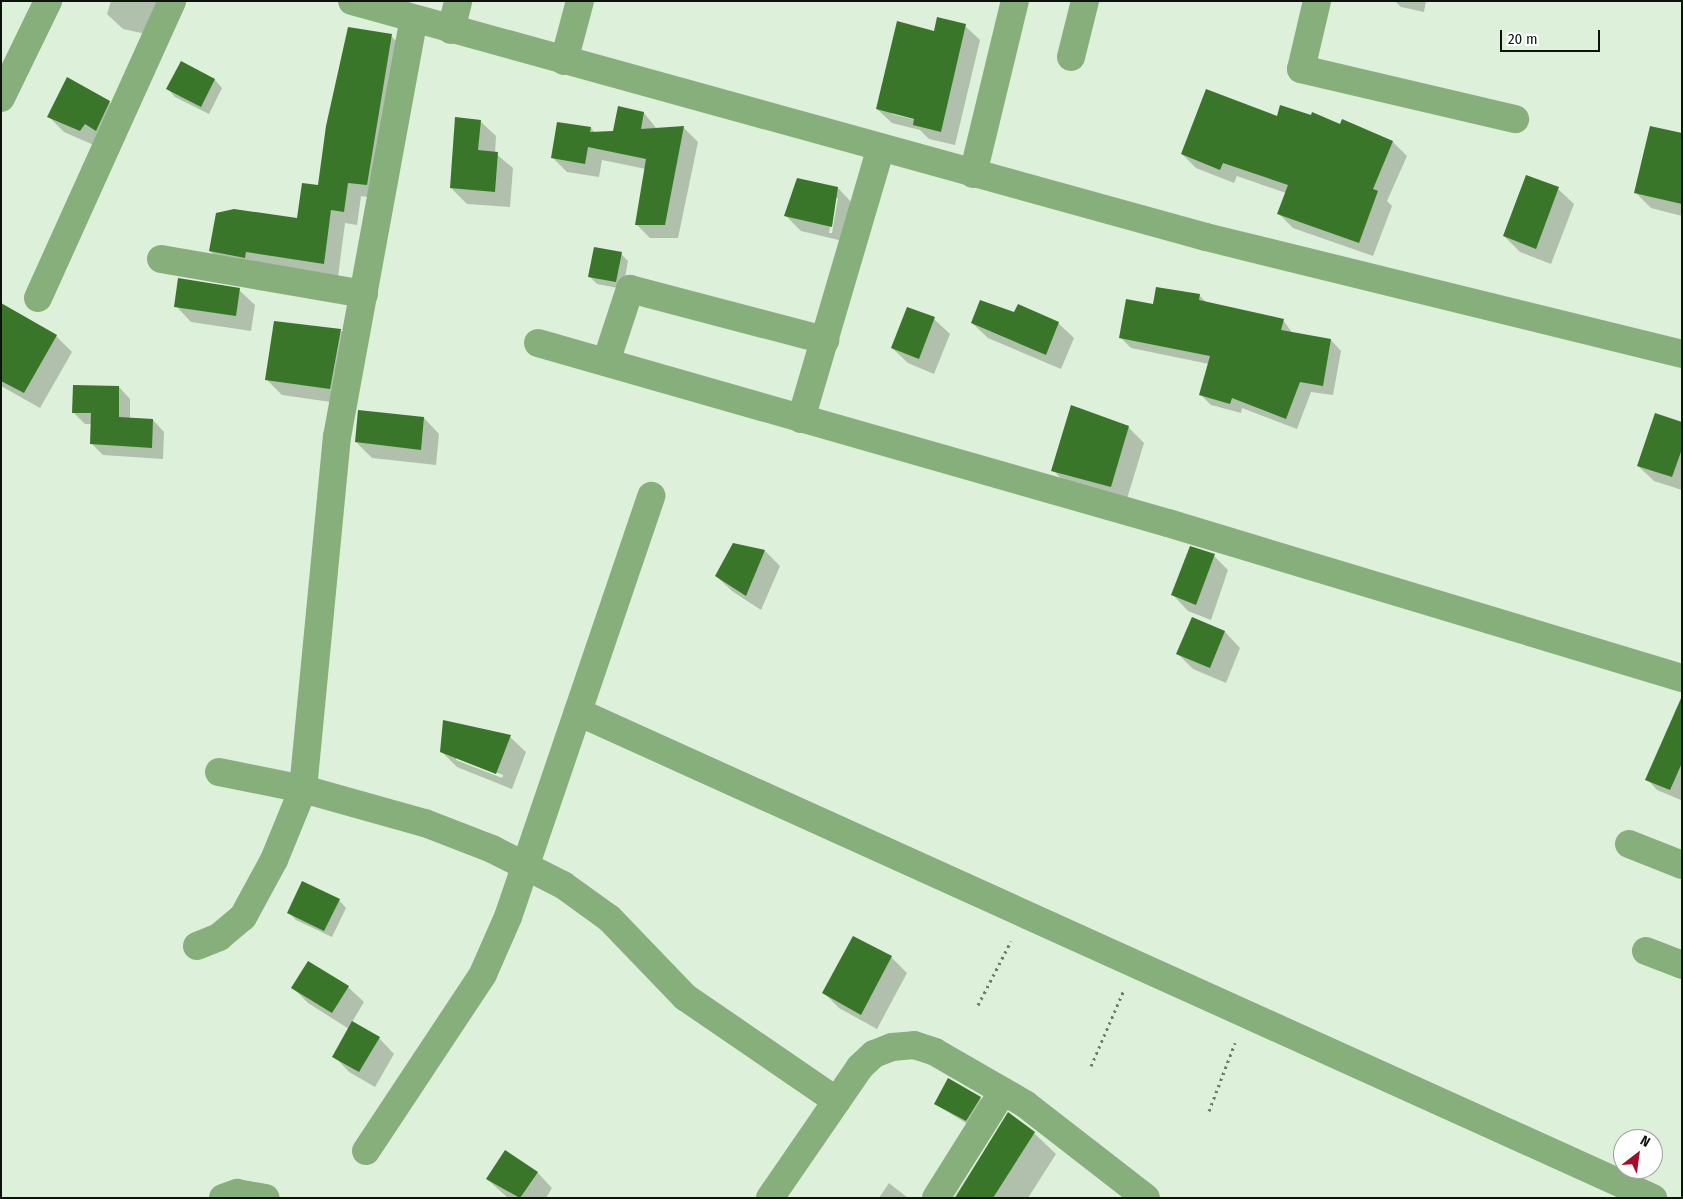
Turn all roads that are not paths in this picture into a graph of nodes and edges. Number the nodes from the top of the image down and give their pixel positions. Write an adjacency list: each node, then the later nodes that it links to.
1 (48, 1): 13 (street)
2 (172, 1): 19 (street)
3 (352, 1): 9 (street)
4 (458, 1): 10 (street)
5 (580, 1): 12 (street)
6 (1015, 1): 16 (street)
7 (1085, 1): 11 (street)
8 (1317, 1): 14 (street)
9 (414, 20): 10 (street); 18 (street)
10 (451, 30): 12 (street)
11 (1071, 57)
12 (564, 61): 15 (street)
13 (4, 86)
14 (1515, 120)
15 (881, 148): 16 (street); 20 (street)
16 (973, 174): 22 (street)
17 (161, 259): 18 (street)
18 (364, 294): 29 (street)
19 (38, 298)
20 (825, 340): 23 (street); 24 (street)
21 (538, 343): 23 (street)
22 (1682, 354)
23 (606, 362): 24 (street)
24 (801, 419): 26 (street)
25 (651, 496): 27 (street)
26 (1682, 678)
27 (578, 712): 32 (street); 44 (street)
28 (219, 772): 29 (street)
29 (303, 789): 32 (street); 33 (street)
30 (1629, 844): 31 (street)
31 (1682, 865)
32 (526, 866): 37 (street); 38 (street)
33 (197, 946)
34 (1646, 951): 35 (street)
35 (1682, 965)
36 (1003, 1091): 37 (street); 42 (street); 43 (street)
37 (837, 1101): 41 (street)
38 (366, 1151)
39 (223, 1198): 40 (street)
40 (266, 1198)
41 (770, 1198)
42 (936, 1198)
43 (1146, 1198)
44 (1653, 1198)

